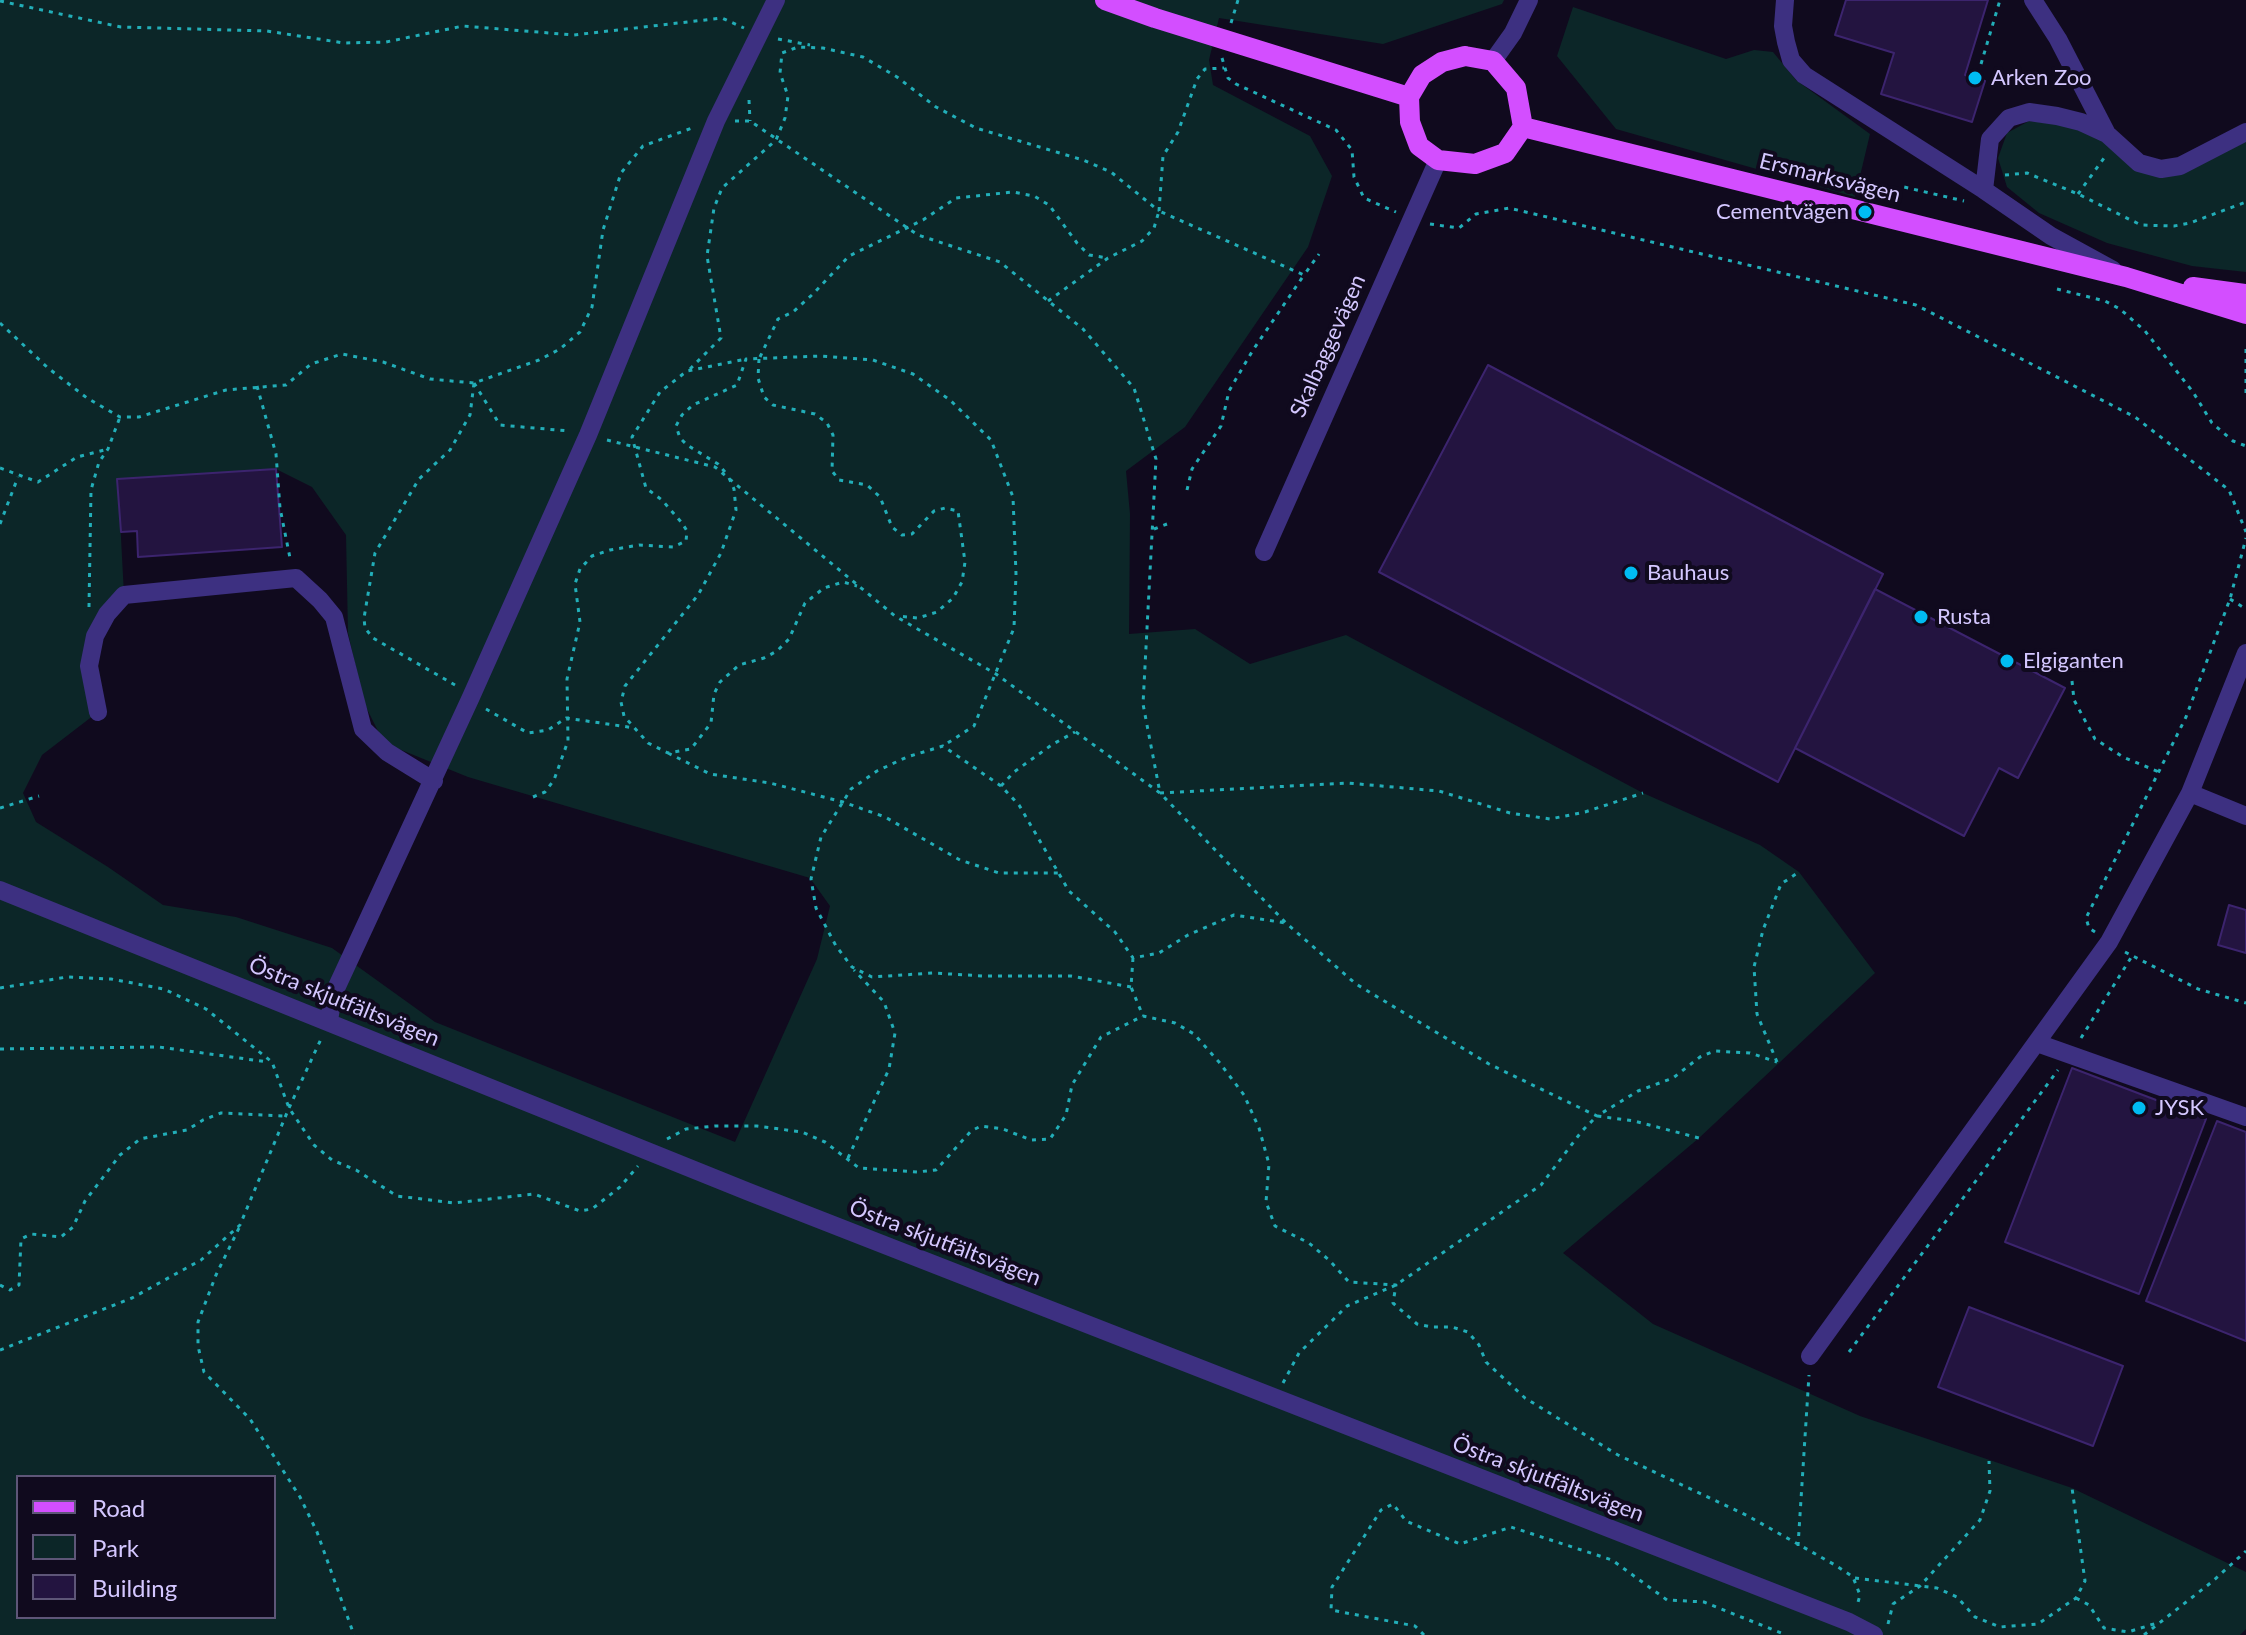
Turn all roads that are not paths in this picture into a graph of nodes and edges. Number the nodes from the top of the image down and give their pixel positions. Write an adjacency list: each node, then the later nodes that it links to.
1 (776, 0): 19 (street)
2 (1105, 0): 7 (main road)
3 (1529, 0): 6 (street)
4 (1785, 0): 12 (street)
5 (2033, 0): 10 (street)
6 (1493, 61): 7 (main road); 8 (main road)
7 (1409, 97): 11 (main road)
8 (1523, 127): 11 (main road); 13 (main road, Ersmarksvägen)
9 (2246, 132): 10 (street)
10 (2111, 138): 12 (street)
11 (1438, 160): 16 (street, Skalbaggevägen)
12 (1984, 190): 13 (street)
13 (2126, 277): 14 (main road, Ersmarksvägen); 15 (main road, Ersmarksvägen)
14 (2246, 294)
15 (2246, 314)
16 (1264, 552)
17 (2246, 653): 20 (street)
18 (98, 712): 19 (street)
19 (434, 781): 23 (street)
20 (2190, 793): 21 (street); 24 (street)
21 (2246, 816)
22 (0, 890): 23 (street, Östra skjutfältsvägen)
23 (329, 1021): 27 (street, Östra skjutfältsvägen)
24 (2037, 1043): 25 (street); 26 (street)
25 (2246, 1117)
26 (1810, 1356)
27 (1874, 1635)

